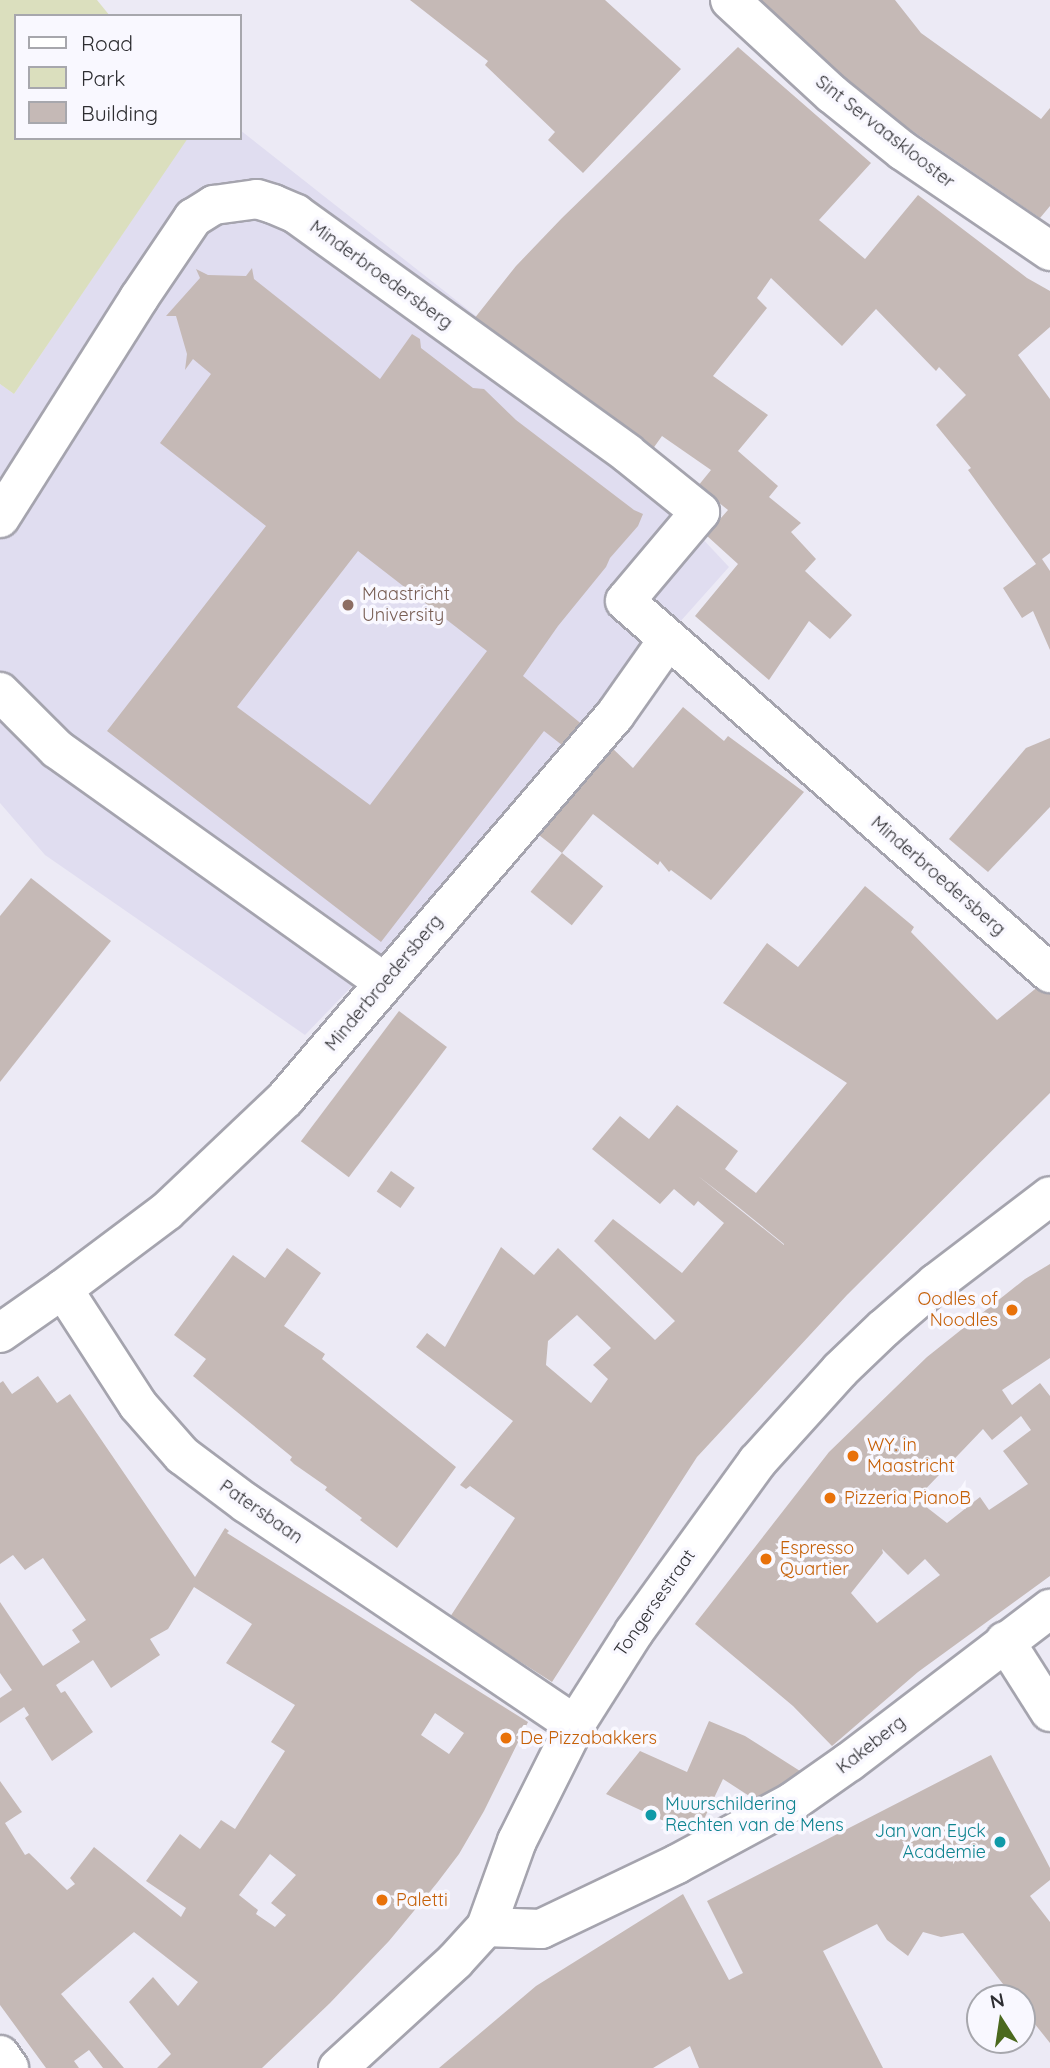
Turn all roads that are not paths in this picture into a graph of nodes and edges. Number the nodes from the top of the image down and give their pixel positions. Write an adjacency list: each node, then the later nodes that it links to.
1 (730, 0): 2 (street, Sint Servaasklooster)
2 (1050, 251)
3 (0, 518): 4 (street, Minderbroedersberg)
4 (667, 641): 6 (street, Minderbroedersberg); 7 (street, Minderbroedersberg)
5 (0, 692): 7 (street)
6 (1050, 973)
7 (384, 982): 9 (street, Minderbroedersberg)
8 (1050, 1196): 14 (street, Tongersestraat)
9 (63, 1289): 10 (street); 14 (street, Patersbaan)
10 (0, 1333)
11 (1050, 1609): 12 (street, Kakeberg)
12 (1005, 1641): 13 (street); 15 (street, Kakeberg)
13 (1050, 1712)
14 (575, 1725): 15 (street, Tongersestraat)
15 (485, 1927): 18 (street, Tongersestraat)
16 (0, 2055): 17 (street)
17 (9, 2068)
18 (338, 2068)

